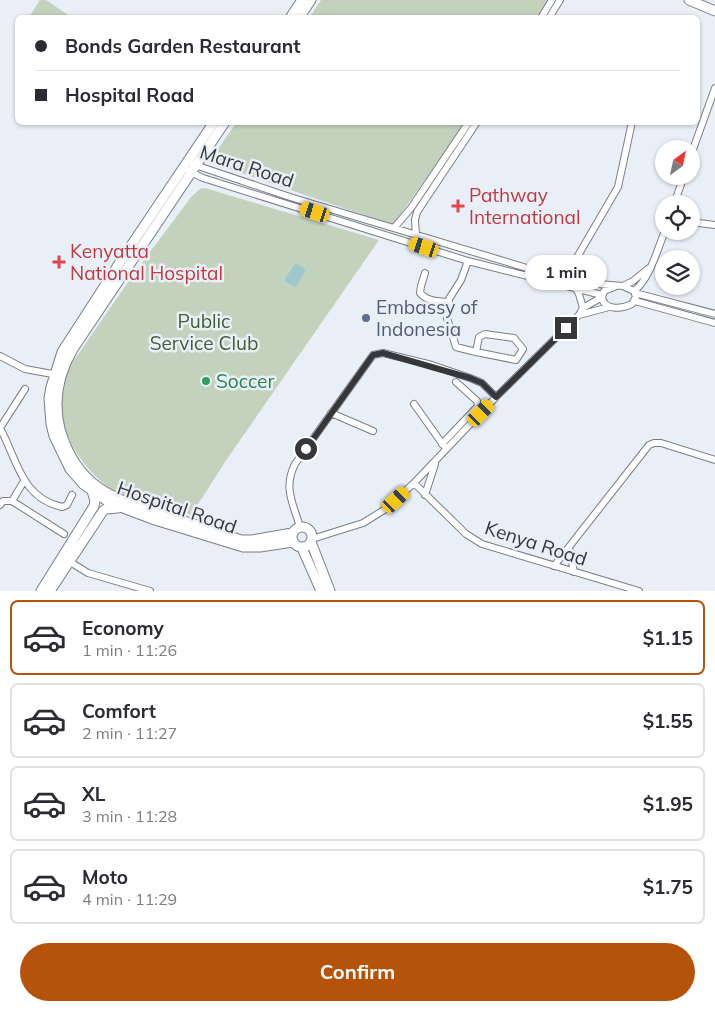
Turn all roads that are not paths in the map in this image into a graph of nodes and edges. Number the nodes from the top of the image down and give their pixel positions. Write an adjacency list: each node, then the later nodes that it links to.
1 (302, 0): 7 (street)
2 (311, 0): 8 (street)
3 (552, 0): 9 (street)
4 (560, 0): 10 (street)
5 (689, 0): 6 (street)
6 (715, 12)
7 (292, 15)
8 (301, 15)
9 (542, 15)
10 (551, 15)
11 (715, 89): 17 (street)
12 (212, 125): 18 (street, Hospital Road)
13 (223, 125): 18 (street, Hospital Road)
14 (467, 125): 21 (street)
15 (475, 125): 22 (street)
16 (631, 125): 27 (street)
17 (696, 140)
18 (190, 167): 21 (street, Mara Road); 24 (street, Mara Road); 41 (street, Hospital Road)
19 (700, 223): 20 (street)
20 (715, 225)
21 (394, 228): 22 (street, Mara Road)
22 (416, 235): 27 (street, Mara Road)
23 (661, 240): 25 (street)
24 (468, 260): 29 (street, Mara Road); 33 (street)
25 (650, 267): 28 (street); 30 (street)
26 (425, 273): 33 (street)
27 (565, 278): 28 (street, Mara Road)
28 (619, 286): 30 (street, Mara Road); 31 (street)
29 (576, 289): 31 (street, Mara Road); 35 (street)
30 (635, 292): 32 (street); 36 (street, Mara Road)
31 (602, 296): 34 (street); 35 (street)
32 (635, 301): 34 (street); 38 (street)
33 (449, 302): 39 (street)
34 (609, 306): 37 (street)
35 (583, 308): 37 (street)
36 (715, 314)
37 (579, 315): 44 (street)
38 (715, 323)
39 (476, 352): 39 (street)
40 (0, 356): 41 (street)
41 (58, 375): 54 (street, Hospital Road); 61 (street, Hospital Road)
42 (456, 382): 49 (street)
43 (25, 389): 47 (street)
44 (496, 397): 46 (street); 49 (street)
45 (414, 404): 49 (street)
46 (331, 413): 48 (street); 61 (street)
47 (0, 428): 52 (street)
48 (373, 431)
49 (444, 446): 51 (street)
50 (715, 460): 64 (street)
51 (436, 461): 53 (street); 55 (street)
52 (24, 481): 56 (street); 57 (street)
53 (414, 483): 55 (street, Kenya Road); 62 (street)
54 (92, 491): 59 (street, Hospital Road); 65 (street)
55 (426, 494): 66 (street, Kenya Road)
56 (72, 495)
57 (12, 501): 58 (street); 60 (street)
58 (1, 502)
59 (122, 509): 61 (street, Hospital Road); 65 (street)
60 (64, 534)
61 (295, 534): 62 (street); 63 (street)
62 (311, 540): 63 (street); 74 (street)
63 (302, 548): 73 (street)
64 (569, 548): 66 (street); 67 (street)
65 (66, 560): 68 (street); 69 (street); 72 (street)
66 (554, 566): 67 (street, Kenya Road)
67 (574, 572): 75 (street, Kenya Road)
68 (58, 579): 70 (street); 71 (street)
69 (42, 591)
70 (50, 591)
71 (56, 591)
72 (150, 591)
73 (321, 591)
74 (330, 591)
75 (639, 591)

